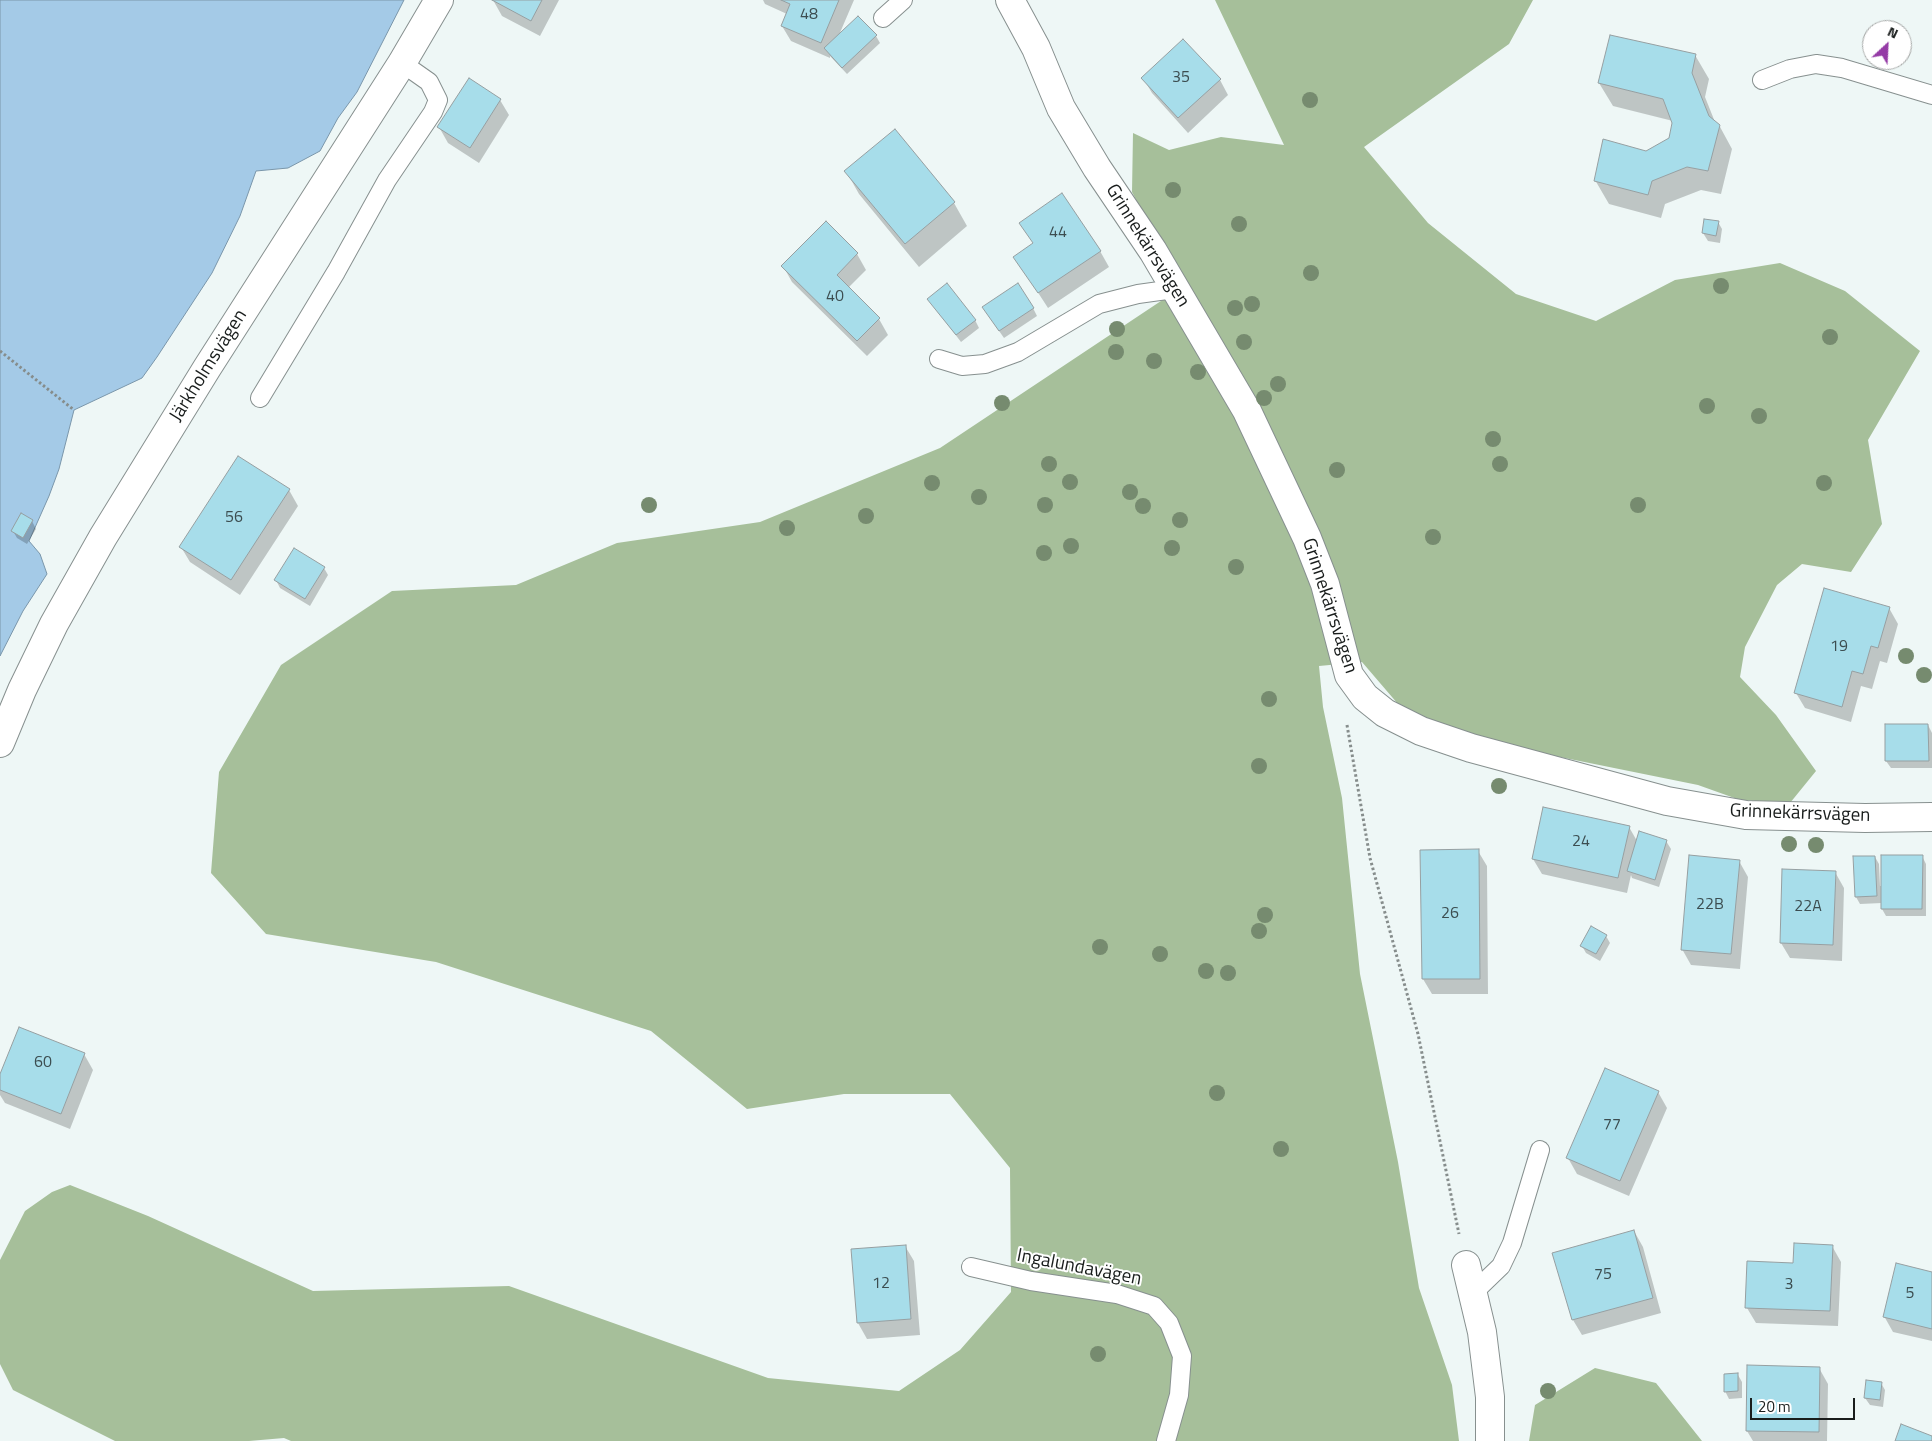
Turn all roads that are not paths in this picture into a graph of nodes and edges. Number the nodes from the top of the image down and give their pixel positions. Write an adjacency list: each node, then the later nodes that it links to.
1 (439, 0): 5 (street, Järkholmsvägen)
2 (903, 0): 4 (lane)
3 (1010, 0): 8 (street, Grinnekärrsvägen)
4 (883, 18)
5 (402, 62): 10 (lane); 11 (street, Järkholmsvägen)
6 (1762, 80): 7 (lane)
7 (1932, 95)
8 (1174, 289): 9 (lane); 12 (street, Grinnekärrsvägen)
9 (939, 359)
10 (260, 398)
11 (0, 743)
12 (1932, 817)
13 (1540, 1150): 16 (lane)
14 (1466, 1265): 16 (street)
15 (971, 1267): 17 (lane, Ingalundavägen)
16 (1473, 1293): 18 (street)
17 (1166, 1441)
18 (1490, 1441)

